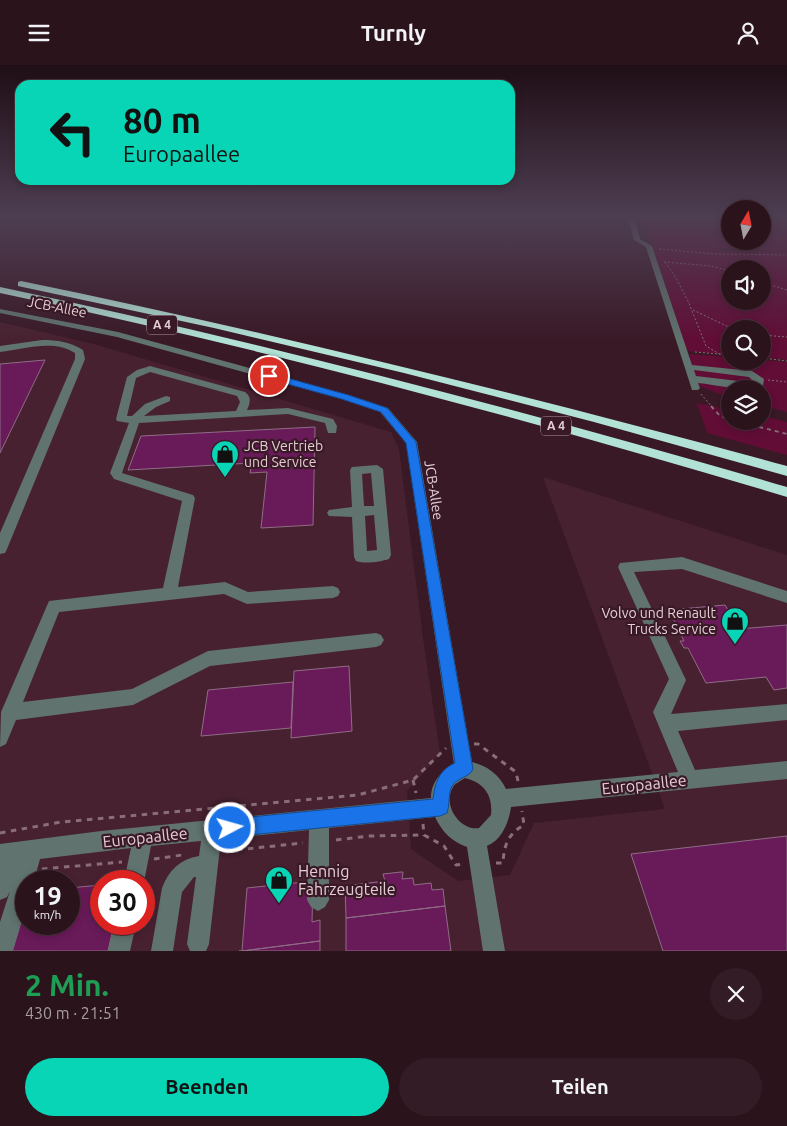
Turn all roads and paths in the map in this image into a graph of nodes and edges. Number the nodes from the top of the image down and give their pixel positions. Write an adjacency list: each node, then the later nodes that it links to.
1 (654, 261): 2 (path); 14 (street)
2 (665, 262): 3 (path); 8 (path)
3 (721, 269)
4 (0, 279): 29 (highway, A 4)
5 (771, 285): 7 (path)
6 (0, 290): 30 (highway, A 4)
7 (787, 290)
8 (691, 309): 10 (path); 15 (path)
9 (0, 311): 43 (street, JCB-Allee)
10 (721, 323)
11 (771, 336): 12 (path)
12 (787, 337)
13 (0, 349): 34 (street)
14 (685, 351): 15 (path); 18 (street)
15 (721, 355)
16 (771, 359): 17 (path)
17 (787, 361)
18 (689, 367): 21 (street); 21 (street)
19 (768, 379): 20 (path)
20 (787, 382)
21 (694, 384): 24 (path)
22 (166, 399): 25 (street)
23 (240, 414): 25 (street); 25 (street); 26 (street)
24 (721, 416)
25 (135, 420): 36 (street)
26 (332, 430)
27 (771, 430): 28 (path)
28 (787, 434)
29 (787, 471)
30 (787, 492)
31 (380, 510): 32 (street); 32 (street); 32 (street)
32 (358, 511): 33 (street)
33 (333, 513)
34 (0, 549)
35 (333, 592): 36 (street)
36 (169, 594): 39 (street)
37 (787, 597): 41 (street)
38 (376, 641): 39 (street)
39 (9, 712): 42 (street)
40 (787, 712): 41 (street)
41 (666, 723): 46 (street)
42 (0, 738)
43 (460, 742): 44 (street, JCB-Allee); 47 (path); 48 (path)
44 (464, 769): 49 (street); 50 (street)
45 (787, 770): 46 (street, Europaallee)
46 (690, 779): 48 (street, Europaallee)
47 (413, 781): 51 (path); 54 (path)
48 (520, 797): 49 (street, Europaallee); 59 (path)
49 (500, 799): 56 (street)
50 (440, 807): 51 (street, Europaallee); 56 (street)
51 (420, 809): 52 (street, Europaallee); 59 (path)
52 (319, 819): 53 (street, Europaallee); 63 (street)
53 (212, 830): 55 (street, Europaallee); 60 (street)
54 (0, 833)
55 (143, 837): 57 (street, Europaallee); 61 (street)
56 (476, 839): 59 (street)
57 (33, 850): 58 (street, Europaallee); 66 (street)
58 (6, 853): 62 (street)
59 (479, 864): 69 (street)
60 (208, 865): 65 (street); 68 (street)
61 (136, 870)
62 (0, 890)
63 (318, 900)
64 (123, 935): 67 (street)
65 (198, 944)
66 (2, 951)
67 (119, 951)
68 (162, 951)
69 (494, 951)

